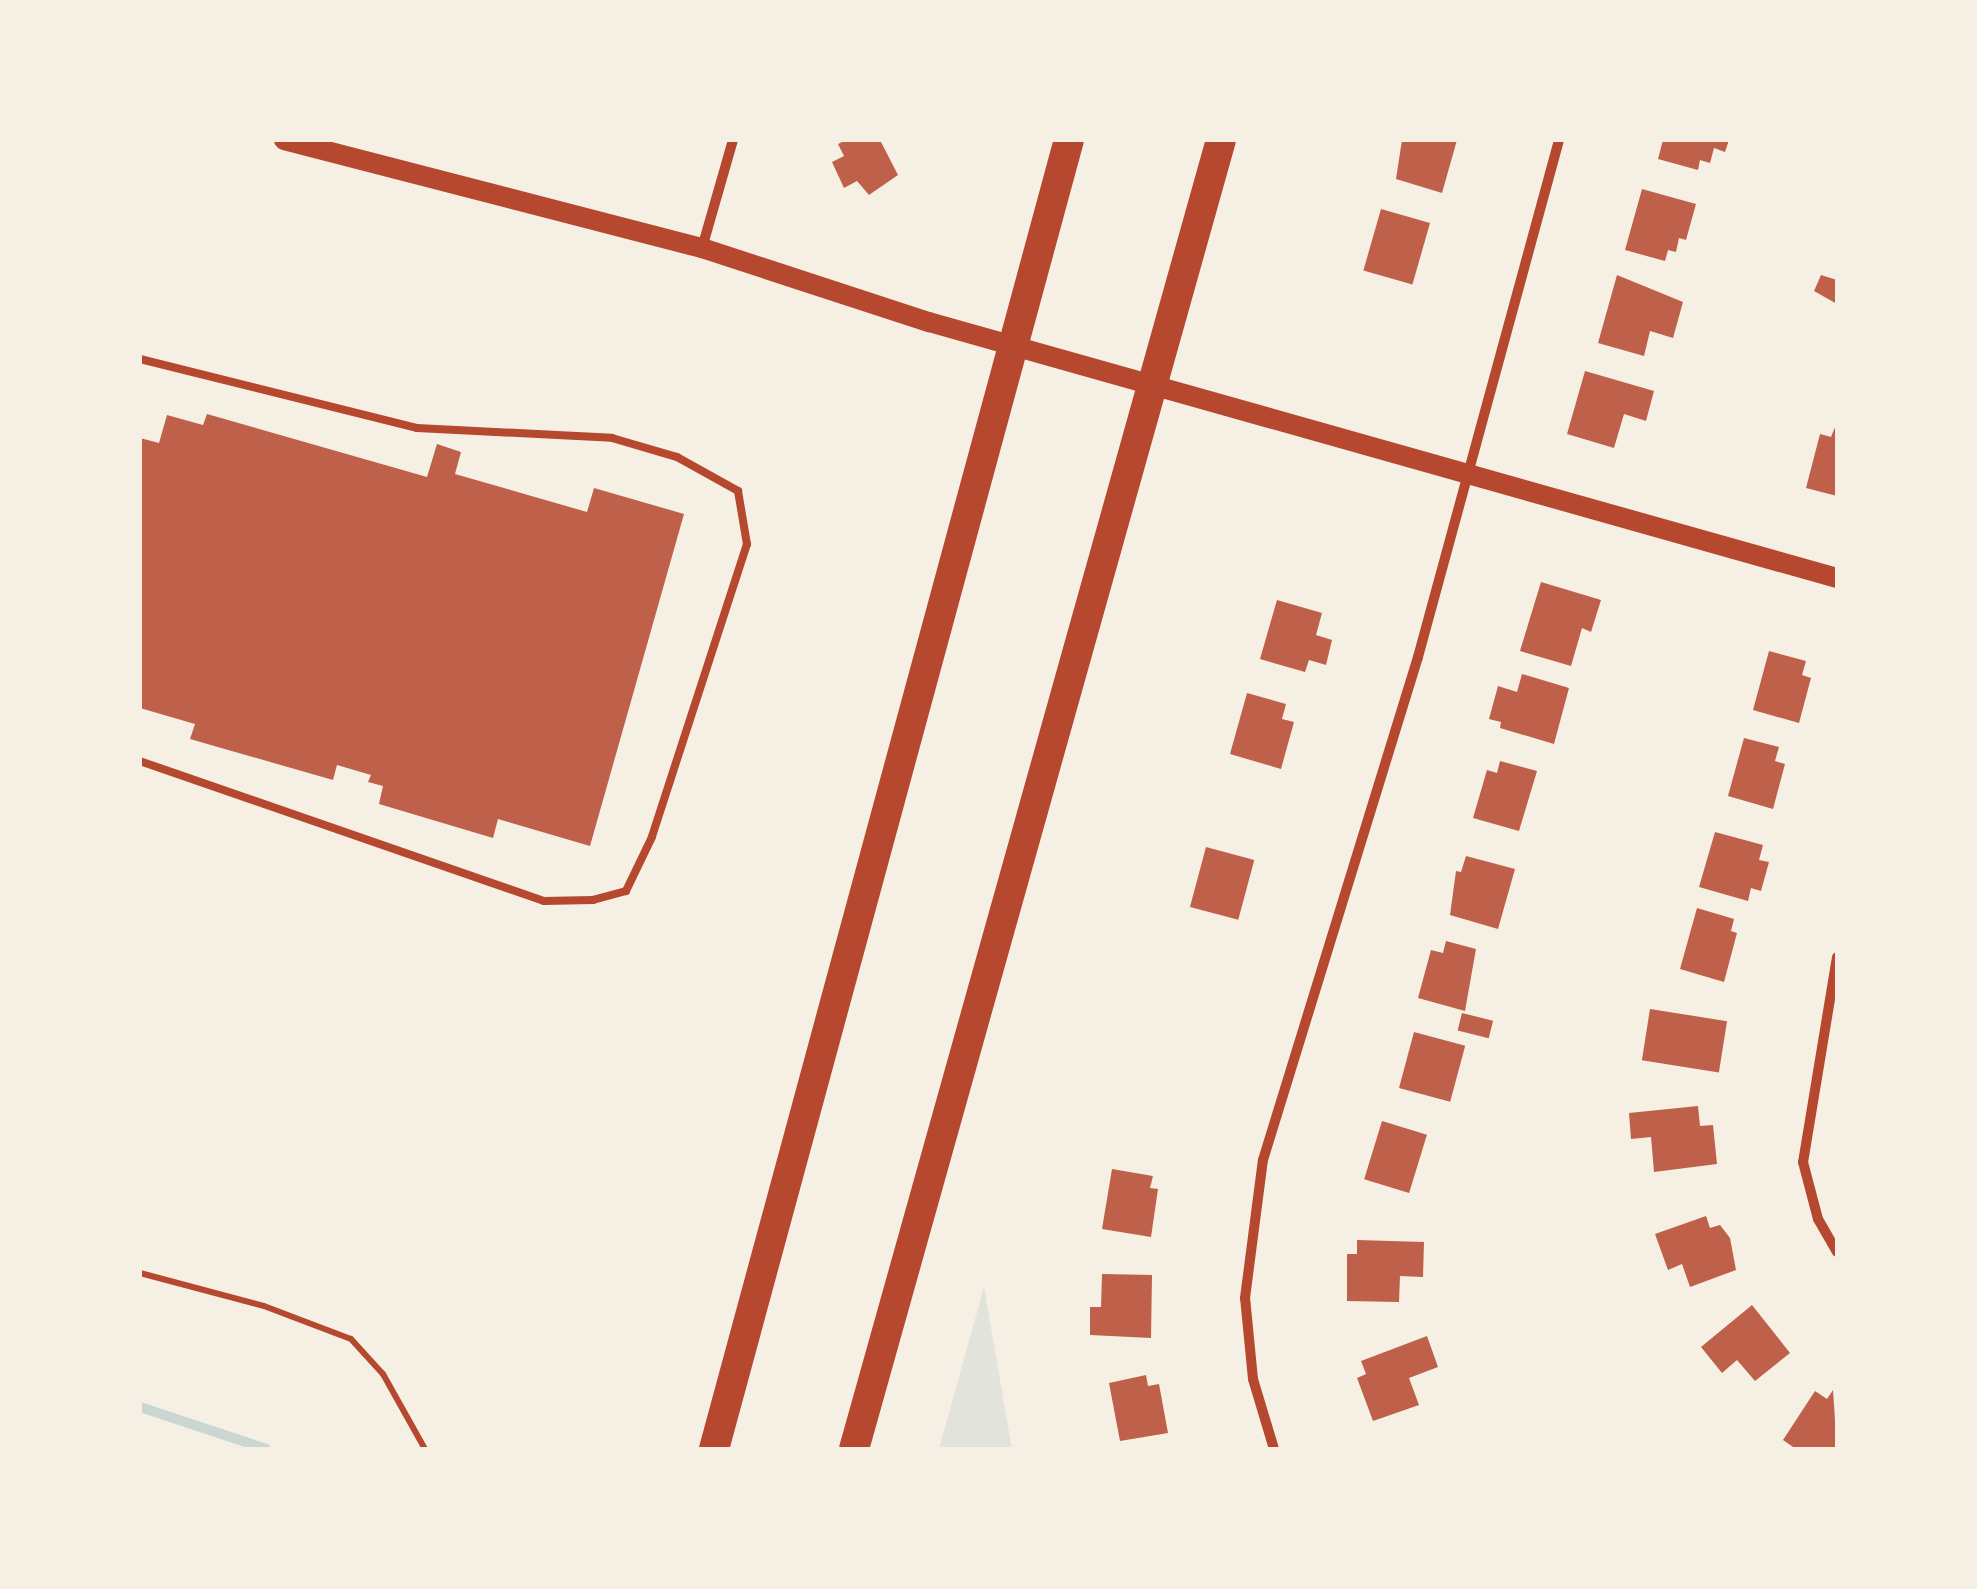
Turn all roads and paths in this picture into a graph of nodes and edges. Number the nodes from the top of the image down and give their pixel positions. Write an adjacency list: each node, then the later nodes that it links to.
1 (284, 140): 6 (main road)
2 (733, 140): 6 (street)
3 (1069, 140): 15 (highway)
4 (1221, 140): 16 (highway)
5 (1559, 140): 8 (street)
6 (702, 248): 8 (main road)
7 (140, 358): 10 (lane)
8 (1468, 476): 9 (main road); 17 (street)
9 (1837, 578)
10 (140, 762)
11 (1837, 958): 12 (street)
12 (1837, 1252)
13 (140, 1272): 14 (path)
14 (425, 1449)
15 (714, 1449)
16 (854, 1449)
17 (1274, 1449)

